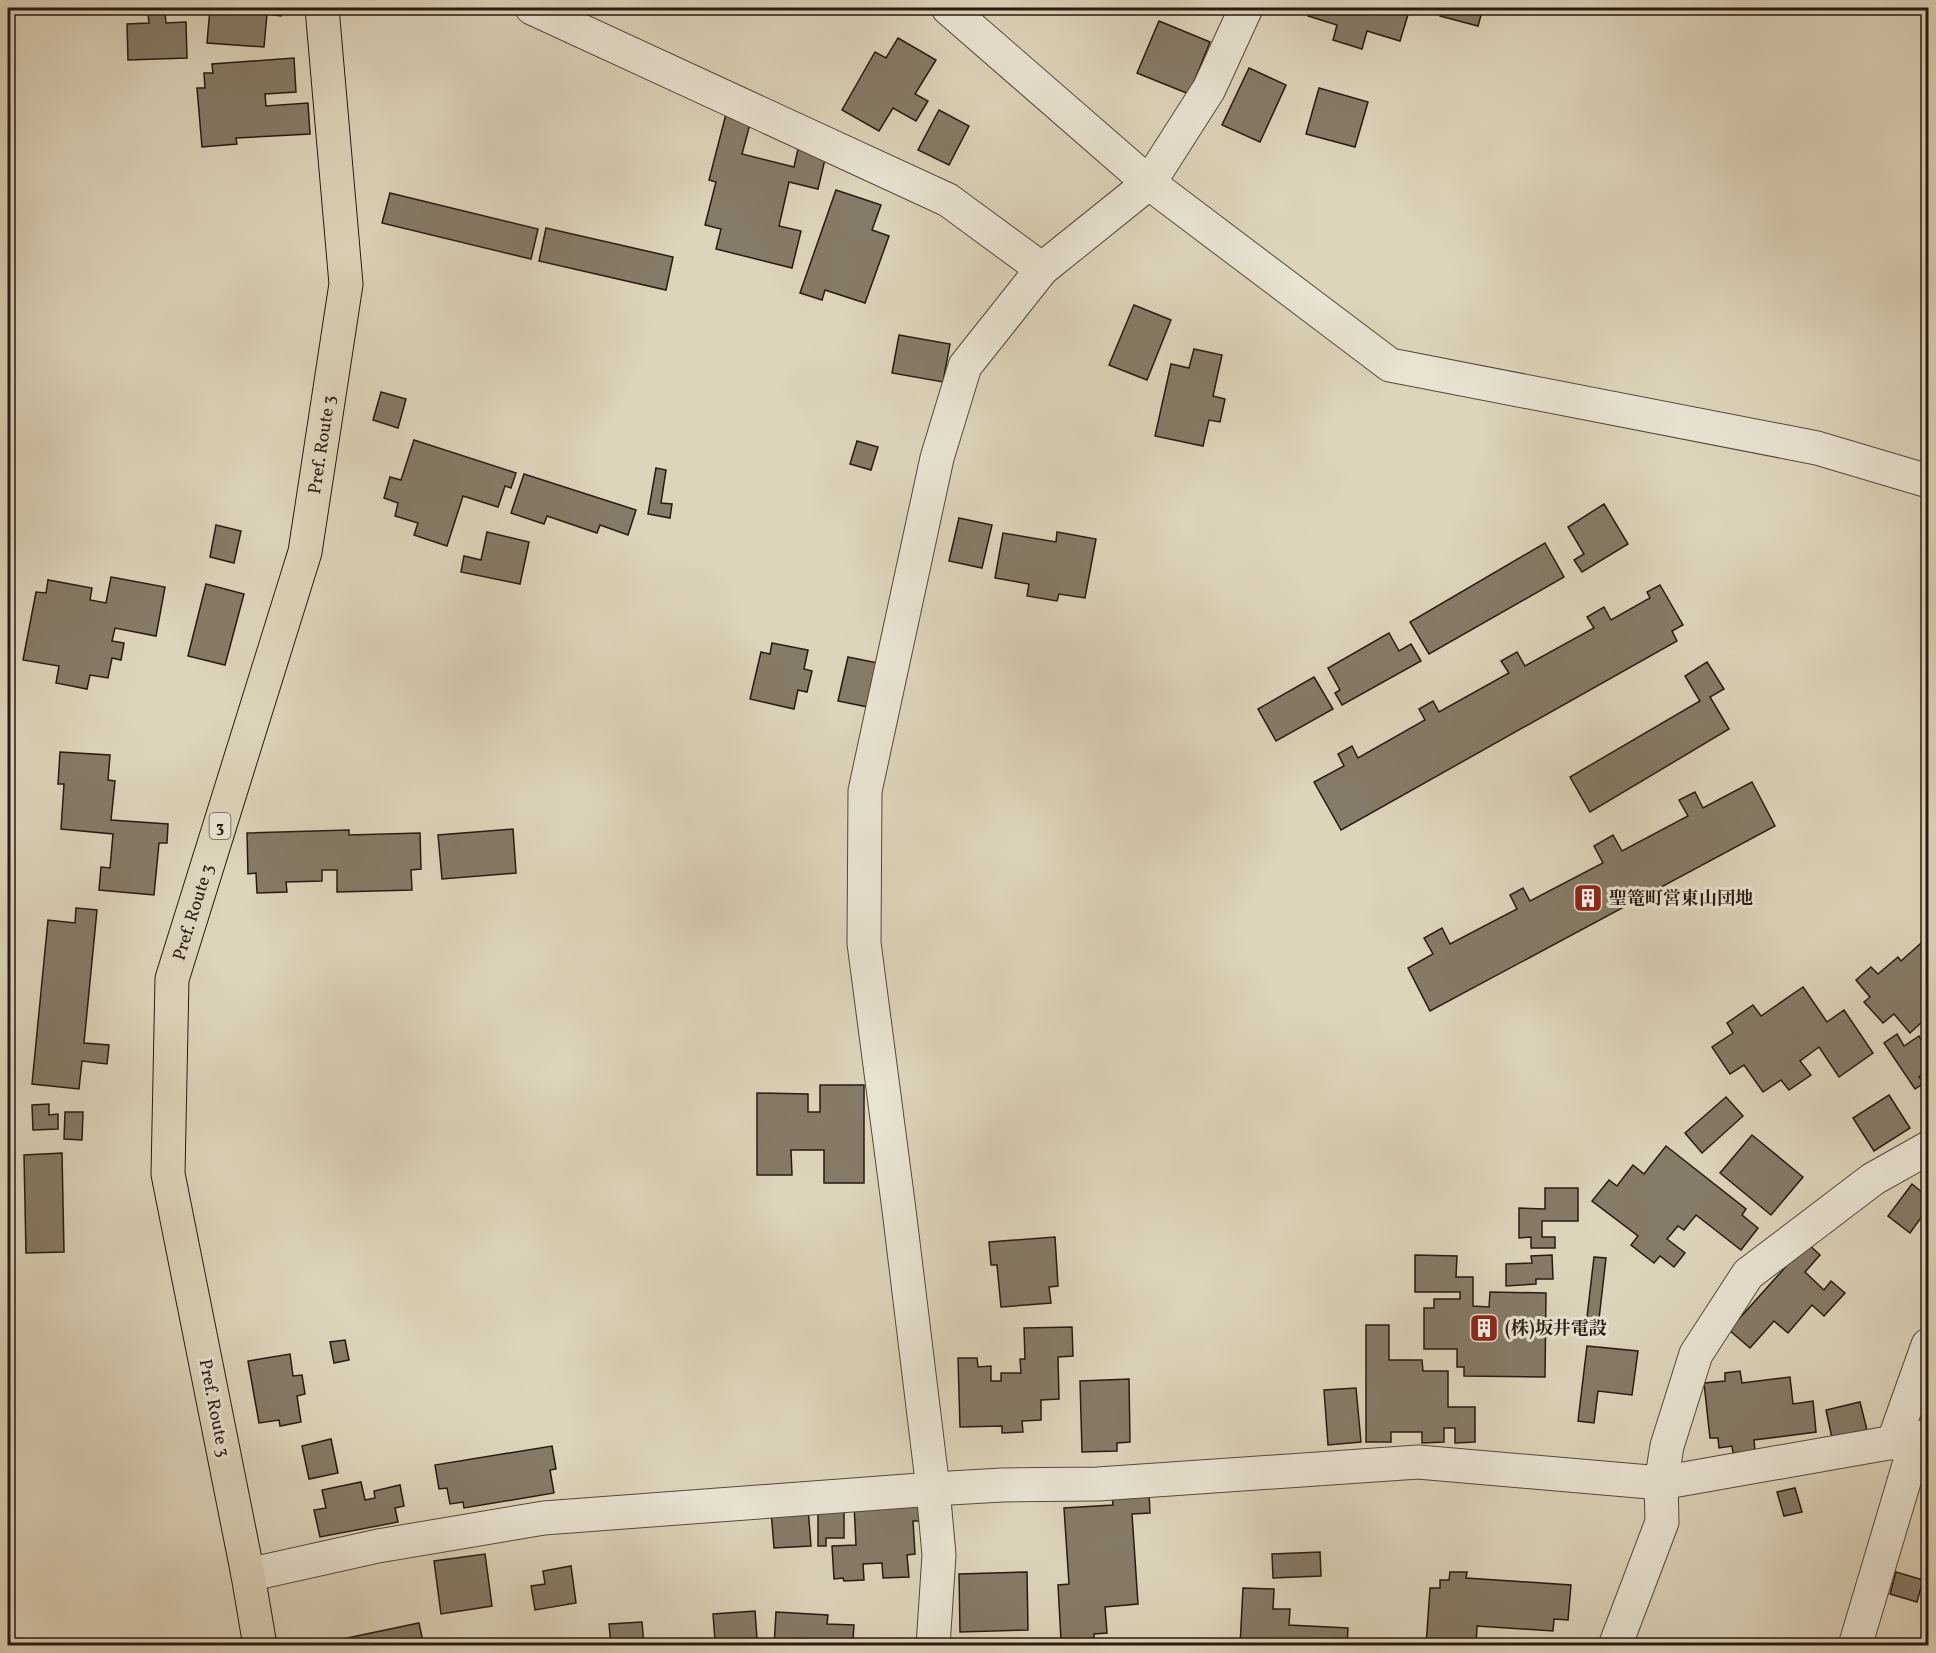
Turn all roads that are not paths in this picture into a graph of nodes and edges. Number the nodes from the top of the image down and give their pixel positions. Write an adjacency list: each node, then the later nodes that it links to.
1 (322, 8): 13 (main road, Pref. Route 3 / 3)
2 (532, 8): 6 (street)
3 (948, 8): 5 (street)
4 (1246, 8): 5 (street)
5 (1149, 183): 6 (street); 7 (street)
6 (1042, 269): 12 (street)
7 (1929, 481)
8 (1929, 1148): 11 (street)
9 (1929, 1345): 10 (street)
10 (1913, 1439): 11 (street); 17 (street)
11 (1661, 1483): 12 (street); 16 (street)
12 (933, 1489): 13 (street); 15 (street)
13 (248, 1575): 14 (main road, Pref. Route 3 / 3)
14 (260, 1646)
15 (933, 1646)
16 (1615, 1646)
17 (1855, 1646)

